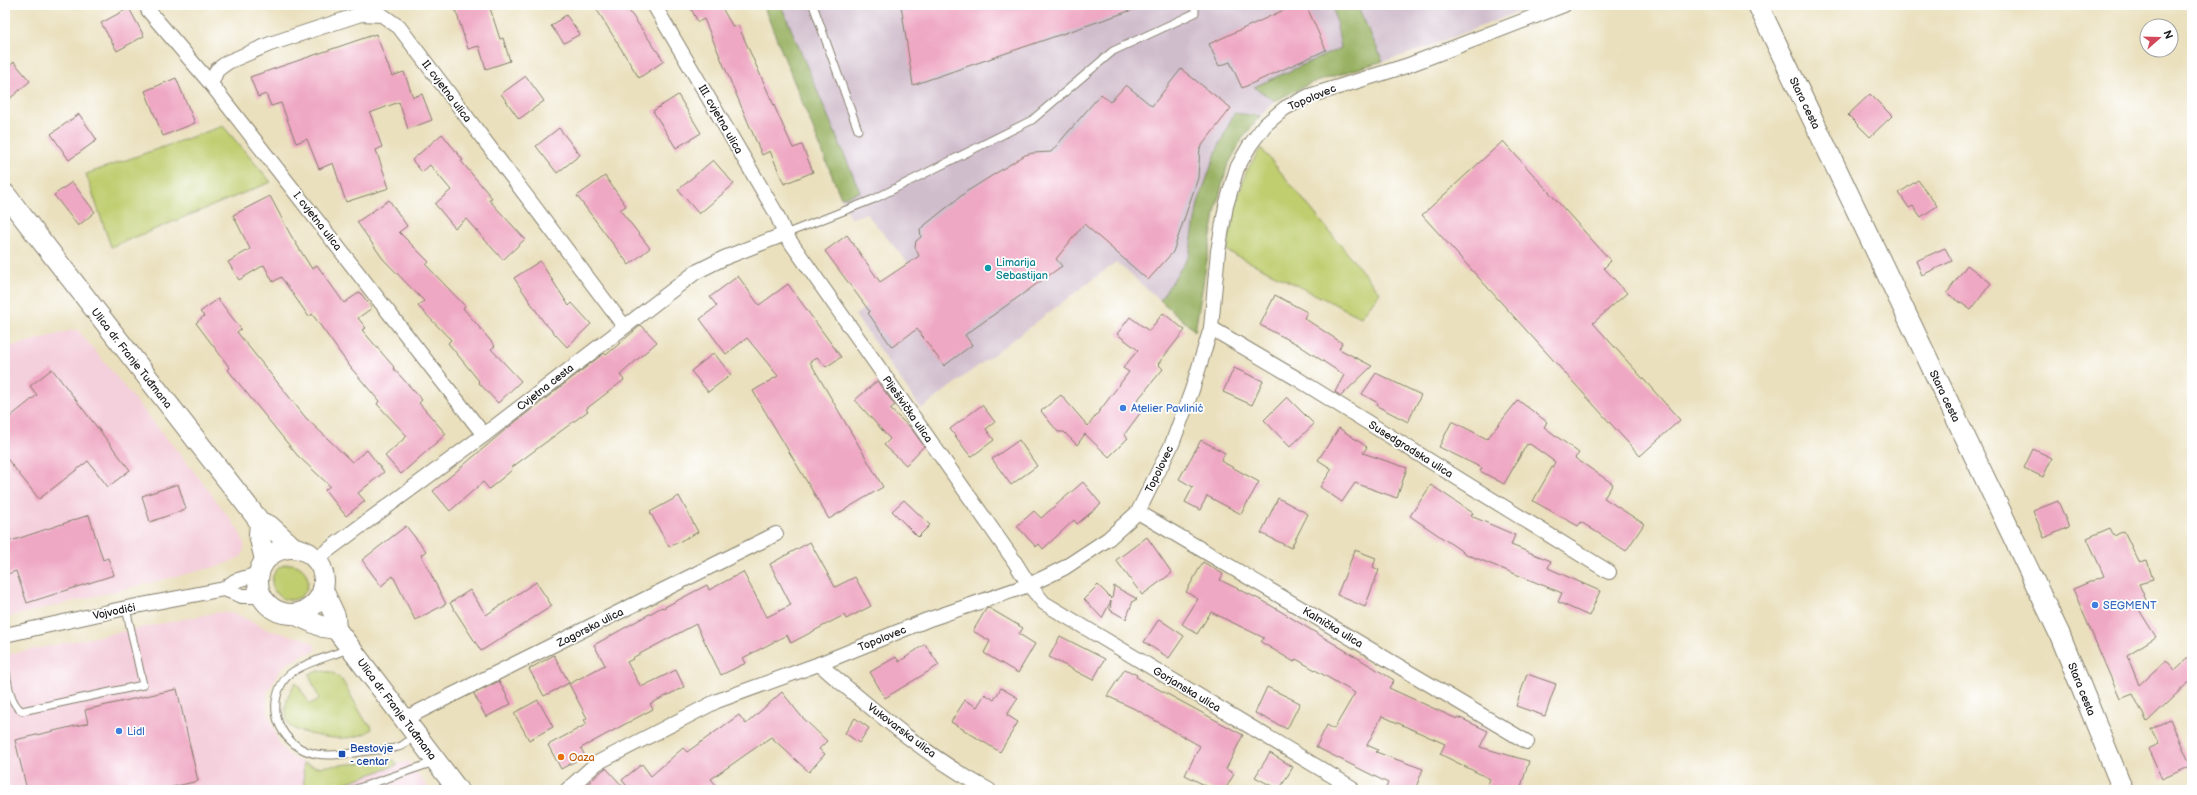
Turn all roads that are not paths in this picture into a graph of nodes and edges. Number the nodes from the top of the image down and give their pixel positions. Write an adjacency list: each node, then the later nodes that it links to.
1 (654, 5): 10 (street, III. cvjetna ulica)
2 (813, 5): 8 (lane)
3 (1195, 5): 10 (lane)
4 (1564, 5): 12 (street, Topolovec)
5 (1758, 5): 40 (main road, Stara cesta)
6 (148, 10): 7 (street, I. cvjetna ulica)
7 (211, 84): 11 (street, II. cvjetna ulica); 13 (street, I. cvjetna ulica)
8 (858, 130)
9 (5, 194): 15 (main road, Ulica dr. Franje Tuđmana)
10 (785, 234): 11 (street, Cvjetna cesta); 21 (street, Plješivička ulica)
11 (624, 326): 13 (street, Cvjetna cesta)
12 (1211, 328): 14 (street, Topolovec); 20 (street, Susedgradska ulica)
13 (484, 434): 18 (street, Cvjetna cesta)
14 (1138, 512): 21 (street, Topolovec); 33 (street, Kalnička ulica)
15 (260, 522): 17 (main road, Ulica dr. Franje Tuđmana); 19 (main road)
16 (776, 534): 32 (street, Zagorska ulica)
17 (294, 548): 18 (main road); 19 (main road)
18 (316, 559): 23 (main road)
19 (261, 567): 22 (street, Vojvodići); 24 (main road)
20 (1609, 572)
21 (1029, 585): 30 (street, Topolovec); 35 (street, Gorjanska ulica)
22 (224, 589): 24 (street); 25 (street, Vojvodići)
23 (323, 590): 26 (main road); 27 (main road, Ulica dr. Franje Tuđmana)
24 (261, 596): 26 (main road)
25 (126, 608): 28 (street, Vojvodići); 31 (lane)
26 (294, 614): 27 (main road)
27 (336, 629): 29 (main road, Ulica dr. Franje Tuđmana)
28 (5, 635)
29 (350, 648): 32 (main road, Ulica dr. Franje Tuđmana); 32 (lane)
30 (819, 664): 38 (street, Topolovec); 39 (street, Vukovarska ulica)
31 (5, 665)
32 (410, 727): 34 (main road, Ulica dr. Franje Tuđmana)
33 (1527, 742)
34 (436, 762): 36 (lane); 37 (main road, Ulica dr. Franje Tuđmana)
35 (1351, 787)
36 (353, 790)
37 (458, 790)
38 (567, 790)
39 (989, 790)
40 (2123, 790)

